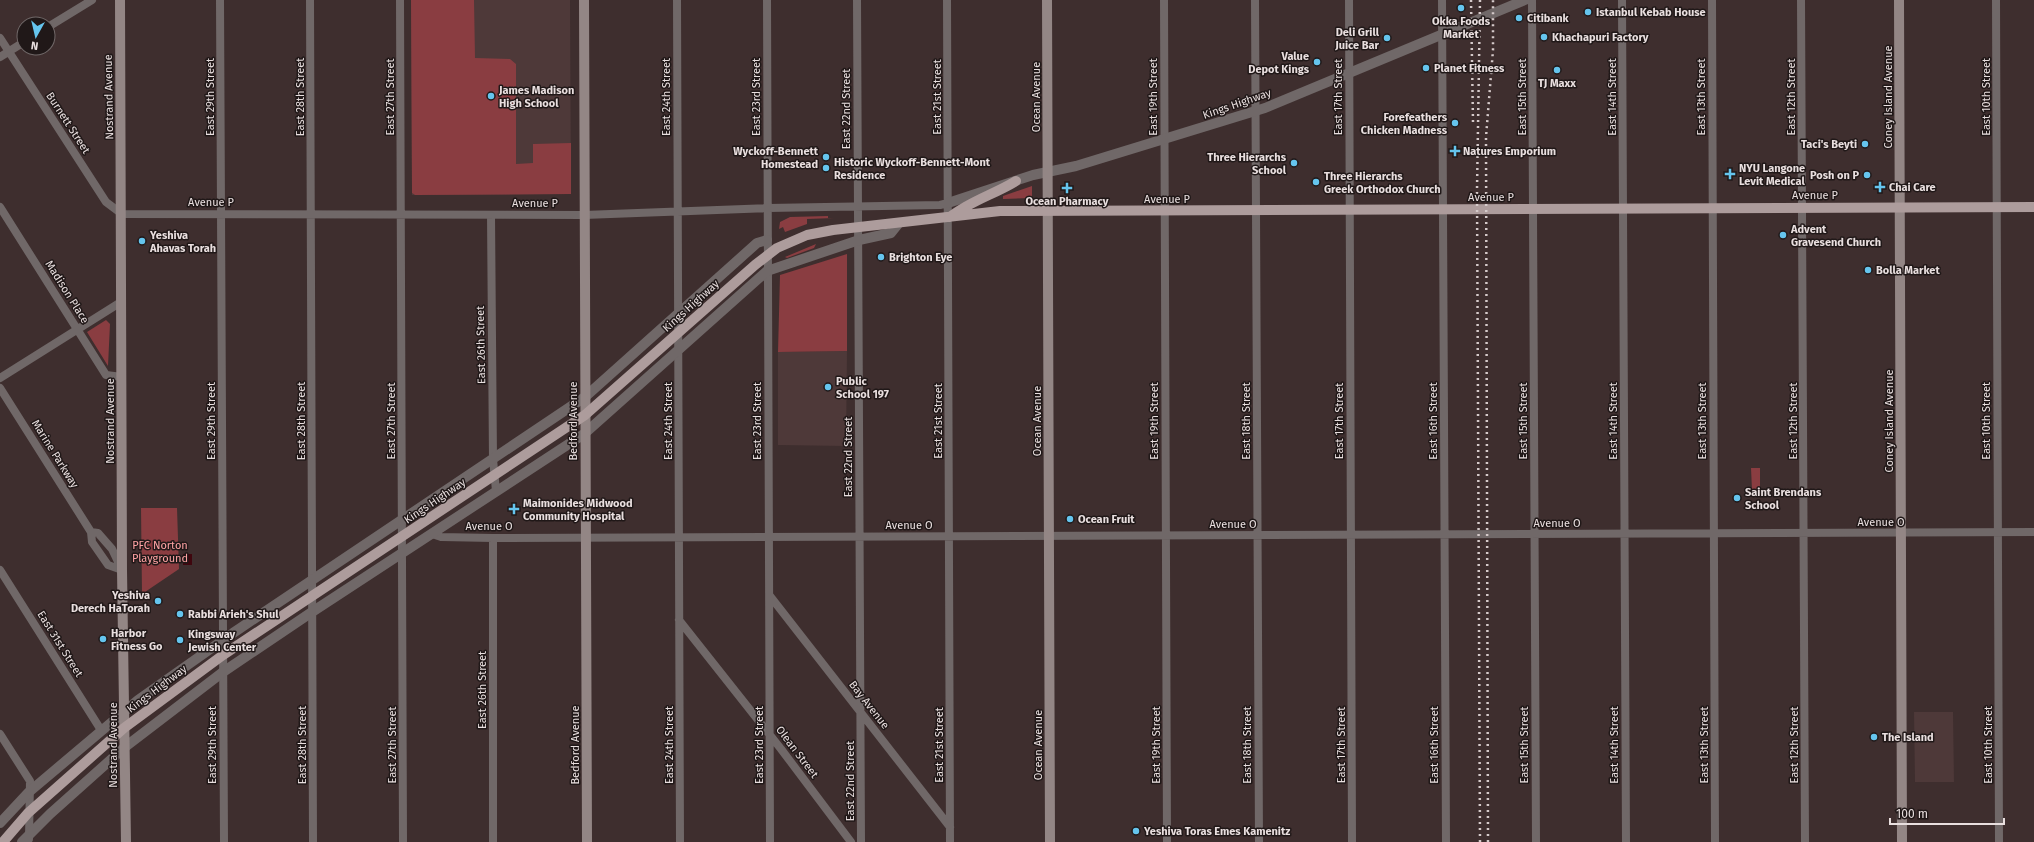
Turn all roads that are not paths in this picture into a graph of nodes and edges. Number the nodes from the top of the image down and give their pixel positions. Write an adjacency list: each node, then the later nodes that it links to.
1 (120, 0): 51 (main road, Nostrand Avenue)
2 (220, 0): 52 (street, East 29th Street)
3 (310, 0): 53 (street, East 28th Street)
4 (400, 0): 54 (street, East 27th Street)
5 (584, 0): 56 (main road, Bedford Avenue)
6 (677, 0): 50 (street, East 24th Street)
7 (767, 0): 41 (street, East 23rd Street)
8 (857, 0): 35 (street, East 22nd Street)
9 (947, 0): 34 (street, East 21st Street)
10 (1047, 0): 32 (main road, Ocean Avenue)
11 (1164, 0): 31 (street, East 19th Street)
12 (1255, 0): 30 (street, East 18th Street)
13 (1349, 0): 29 (street, East 17th Street)
14 (1442, 0): 24 (street, East 16th Street)
15 (1525, 0): 24 (street, Kings Highway)
16 (1532, 0): 45 (street, East 15th Street)
17 (1622, 0): 42 (street, East 14th Street)
18 (1712, 0): 43 (street, East 13th Street)
19 (1801, 0): 37 (street, East 12th Street)
20 (1899, 0): 38 (main road, Coney Island Avenue)
21 (1996, 0): 39 (street, East 10th Street)
22 (86, 1): 23 (street)
23 (56, 22)
24 (1442, 33): 29 (street, Kings Highway); 44 (street, East 16th Street)
25 (0, 38): 27 (street, Burnett Street)
26 (16, 47): 27 (street)
27 (9, 52): 28 (street); 51 (street, Burnett Street)
28 (0, 57)
29 (1349, 72): 30 (street, Kings Highway); 47 (street, East 17th Street)
30 (1256, 112): 31 (street, Kings Highway); 46 (street, East 18th Street)
31 (1164, 140): 32 (street, Kings Highway); 49 (street, East 19th Street)
32 (1048, 172): 33 (street, Kings Highway); 48 (main road, Ocean Avenue)
33 (1016, 181): 34 (street, Kings Highway); 57 (main road)
34 (948, 203): 35 (street, Avenue P); 57 (street, East 21st Street)
35 (858, 206): 41 (street, Avenue P); 59 (street, East 22nd Street)
36 (0, 207): 66 (street, Madison Place)
37 (1803, 207): 38 (main road, Avenue P); 43 (main road, Avenue P); 83 (street, East 12th Street)
38 (1900, 207): 39 (main road, Avenue P); 84 (main road, Coney Island Avenue)
39 (1997, 207): 40 (main road, Avenue P); 80 (street, East 10th Street)
40 (2034, 207)
41 (768, 208): 50 (street, Avenue P); 60 (street, East 23rd Street)
42 (1623, 208): 43 (main road, Avenue P); 45 (main road, Avenue P); 89 (street, East 14th Street)
43 (1713, 208): 82 (street, East 13th Street)
44 (1443, 209): 45 (main road, Avenue P); 47 (main road, Avenue P); 87 (street, East 16th Street)
45 (1533, 209): 88 (street, East 15th Street)
46 (1256, 210): 47 (main road, Avenue P); 49 (main road, Avenue P); 91 (street, East 18th Street)
47 (1350, 210): 86 (street, East 17th Street)
48 (1048, 211): 49 (main road, Avenue P); 57 (main road, Avenue P); 94 (main road, Ocean Avenue)
49 (1164, 211): 90 (street, East 19th Street)
50 (678, 212): 56 (street, Avenue P); 65 (street, East 24th Street)
51 (122, 214): 52 (street, Avenue P); 64 (main road, Nostrand Avenue)
52 (221, 214): 53 (street, Avenue P); 108 (street, East 29th Street)
53 (311, 214): 54 (street, Avenue P); 103 (street, East 28th Street)
54 (401, 214): 55 (street, Avenue P); 78 (street, East 27th Street)
55 (491, 215): 56 (street, Avenue P); 75 (street, East 26th Street)
56 (584, 215): 72 (main road, Bedford Avenue)
57 (948, 218): 58 (main road, Kings Highway); 93 (street, East 21st Street)
58 (899, 223): 59 (main road, Kings Highway); 61 (street)
59 (858, 227): 61 (street, East 22nd Street); 62 (main road, Kings Highway)
60 (767, 240): 62 (street, East 23rd Street); 65 (street, Kings Highway)
61 (859, 240): 63 (street); 92 (street, East 22nd Street)
62 (767, 256): 63 (street, East 23rd Street); 67 (main road, Kings Highway)
63 (767, 271): 68 (street); 98 (street, East 23rd Street)
64 (121, 302): 66 (street); 69 (main road, Nostrand Avenue)
65 (678, 312): 67 (street, East 24th Street); 72 (street, Kings Highway)
66 (78, 329): 69 (street, Madison Place); 70 (street)
67 (679, 333): 68 (street, East 24th Street); 73 (main road, Kings Highway)
68 (679, 350): 74 (street); 97 (street, East 24th Street)
69 (122, 377): 102 (main road, Nostrand Avenue)
70 (0, 378)
71 (0, 388): 79 (street, Marine Parkway)
72 (585, 397): 73 (main road, Bedford Avenue); 75 (street, Kings Highway)
73 (585, 415): 74 (main road, Bedford Avenue); 76 (main road, Kings Highway)
74 (584, 434): 77 (street); 96 (main road, Bedford Avenue)
75 (493, 459): 76 (street, East 26th Street); 78 (street, Kings Highway)
76 (495, 475): 77 (street, East 26th Street); 95 (main road, Kings Highway)
77 (496, 491): 85 (street)
78 (403, 519): 95 (street, East 27th Street); 103 (street, Kings Highway)
79 (91, 532): 102 (street, Marine Parkway); 102 (street, Marine Parkway)
80 (1998, 532): 81 (street, Avenue O); 84 (street, Avenue O); 145 (street, East 10th Street)
81 (2034, 532)
82 (1714, 533): 83 (street, Avenue O); 89 (street, Avenue O); 142 (street, East 13th Street)
83 (1804, 533): 84 (street, Avenue O); 143 (street, East 12th Street)
84 (1901, 533): 144 (main road, Coney Island Avenue)
85 (432, 534): 99 (street, Avenue O); 100 (street)
86 (1351, 534): 87 (street, Avenue O); 91 (street, Avenue O); 138 (street, East 17th Street)
87 (1444, 534): 88 (street, Avenue O); 139 (street, East 16th Street)
88 (1534, 534): 89 (street, Avenue O); 140 (street, East 15th Street)
89 (1624, 534): 141 (street, East 14th Street)
90 (1166, 535): 91 (street, Avenue O); 94 (street, Avenue O); 136 (street, East 19th Street)
91 (1257, 535): 137 (street, East 18th Street)
92 (859, 536): 93 (street, Avenue O); 98 (street, Avenue O); 112 (street, East 22nd Street)
93 (949, 536): 94 (street, Avenue O); 121 (street, East 21st Street)
94 (1050, 536): 135 (main road, Ocean Avenue)
95 (403, 537): 100 (street, East 27th Street); 104 (main road, Kings Highway)
96 (586, 537): 97 (street, Avenue O); 99 (street, Avenue O); 129 (main road, Bedford Avenue)
97 (679, 537): 98 (street, Avenue O); 107 (street, East 24th Street)
98 (769, 537): 105 (street, East 23rd Street)
99 (493, 538): 128 (street, East 26th Street)
100 (402, 553): 106 (street); 127 (street, East 27th Street)
101 (0, 570): 114 (street, East 31st Street)
102 (122, 570): 111 (main road, Nostrand Avenue)
103 (313, 579): 104 (street, East 28th Street); 108 (street, Kings Highway)
104 (312, 596): 106 (street, East 28th Street); 109 (main road, Kings Highway)
105 (770, 596): 112 (street, Bay Avenue); 116 (street, East 23rd Street)
106 (312, 612): 110 (street); 126 (street, East 28th Street)
107 (679, 620): 116 (street, Olean Street); 130 (street, East 24th Street)
108 (223, 640): 109 (street, East 29th Street); 111 (street, Kings Highway)
109 (223, 655): 110 (street, East 29th Street); 113 (main road, Kings Highway)
110 (223, 672): 117 (street); 125 (street, East 29th Street)
111 (125, 710): 113 (main road, Nostrand Avenue); 114 (street, Kings Highway)
112 (860, 712): 121 (street, Bay Avenue); 133 (street, East 22nd Street)
113 (124, 728): 117 (main road, Nostrand Avenue); 119 (main road, Kings Highway)
114 (101, 730): 118 (street, Kings Highway)
115 (0, 734): 118 (street)
116 (770, 735): 131 (street, East 23rd Street); 132 (street, Olean Street)
117 (125, 747): 122 (street); 124 (main road, Nostrand Avenue)
118 (29, 792): 119 (street); 120 (street, Kings Highway)
119 (28, 813): 122 (street); 123 (main road, Kings Highway)
120 (0, 823)
121 (950, 827): 134 (street, East 21st Street)
122 (27, 840)
123 (2, 842)
124 (126, 842)
125 (224, 842)
126 (314, 842)
127 (403, 842)
128 (494, 842)
129 (587, 842)
130 (680, 842)
131 (770, 842)
132 (851, 842)
133 (861, 842)
134 (950, 842)
135 (1050, 842)
136 (1167, 842)
137 (1258, 842)
138 (1352, 842)
139 (1446, 842)
140 (1536, 842)
141 (1626, 842)
142 (1715, 842)
143 (1805, 842)
144 (1902, 842)
145 (1999, 842)

